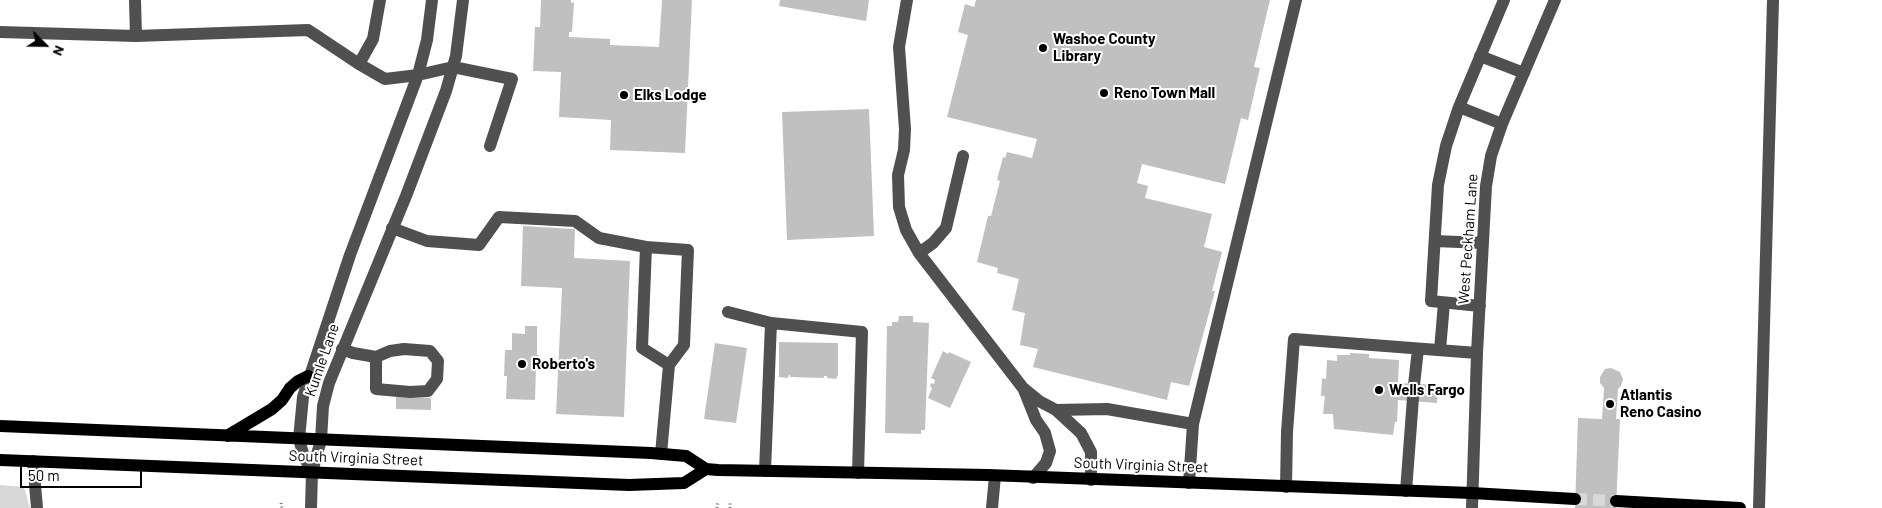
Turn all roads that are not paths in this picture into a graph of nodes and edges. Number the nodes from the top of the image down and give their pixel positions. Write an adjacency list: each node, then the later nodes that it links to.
1 (135, 0): 11 (street)
2 (380, 0): 13 (street)
3 (432, 0): 16 (street, Kumle Lane)
4 (463, 0): 14 (street, Kumle Lane)
5 (907, 0): 25 (street)
6 (1296, 0): 39 (street)
7 (1504, 0): 12 (street)
8 (1555, 0): 15 (street, West Peckham Lane)
9 (1773, 0): 66 (street)
10 (0, 32): 11 (street)
11 (136, 36): 13 (street)
12 (1480, 56): 15 (street); 17 (street)
13 (359, 64): 16 (street)
14 (453, 66): 16 (street); 19 (street); 21 (street, Kumle Lane)
15 (1524, 73): 18 (street, West Peckham Lane)
16 (418, 75): 36 (street, Kumle Lane)
17 (1459, 107): 18 (street); 22 (street)
18 (1502, 124): 23 (street, West Peckham Lane)
19 (490, 146)
20 (963, 156): 25 (street)
21 (392, 228): 24 (street); 30 (street, Kumle Lane)
22 (1435, 241): 23 (street); 26 (street)
23 (1483, 243): 27 (street, West Peckham Lane)
24 (646, 247): 35 (street); 35 (street)
25 (919, 252): 37 (street)
26 (1444, 303): 27 (street); 32 (street)
27 (1480, 306): 33 (street, West Peckham Lane)
28 (728, 312): 29 (street)
29 (771, 323): 48 (street); 50 (street)
30 (342, 349): 34 (street); 43 (street, Kumle Lane)
31 (1418, 349): 32 (street); 55 (street); 56 (street)
32 (1440, 350): 33 (street)
33 (1477, 353): 57 (street, West Peckham Lane)
34 (376, 357): 34 (street)
35 (668, 365): 44 (street)
36 (308, 376): 41 (main road); 42 (street, Kumle Lane)
37 (1023, 388): 38 (street); 52 (street)
38 (1056, 410): 39 (street); 53 (street)
39 (1193, 424): 54 (street)
40 (0, 426): 41 (main road, South Virginia Street)
41 (227, 436): 42 (main road, South Virginia Street)
42 (299, 439): 43 (main road, South Virginia Street); 49 (street, Kumle Lane)
43 (321, 440): 44 (main road, South Virginia Street); 49 (street, Kumle Lane)
44 (661, 454): 47 (main road, South Virginia Street)
45 (0, 460): 46 (main road, South Virginia Street)
46 (33, 461): 49 (main road, South Virginia Street); 61 (street)
47 (706, 469): 48 (main road, South Virginia Street); 49 (main road, South Virginia Street)
48 (765, 471): 50 (main road, South Virginia Street)
49 (312, 472): 62 (street)
50 (858, 473): 51 (main road, South Virginia Street)
51 (995, 476): 52 (main road, South Virginia Street); 63 (street)
52 (1033, 478): 53 (main road, South Virginia Street)
53 (1091, 480): 54 (main road, South Virginia Street)
54 (1189, 483): 55 (main road, South Virginia Street)
55 (1286, 487): 56 (main road, South Virginia Street)
56 (1406, 491): 57 (main road, South Virginia Street)
57 (1472, 493): 58 (main road, South Virginia Street); 64 (street, West Peckham Lane)
58 (1575, 499)
59 (1616, 501): 60 (main road)
60 (1638, 505): 65 (main road)
61 (37, 508)
62 (311, 508)
63 (992, 508)
64 (1472, 508)
65 (1740, 508)
66 (1759, 508)

